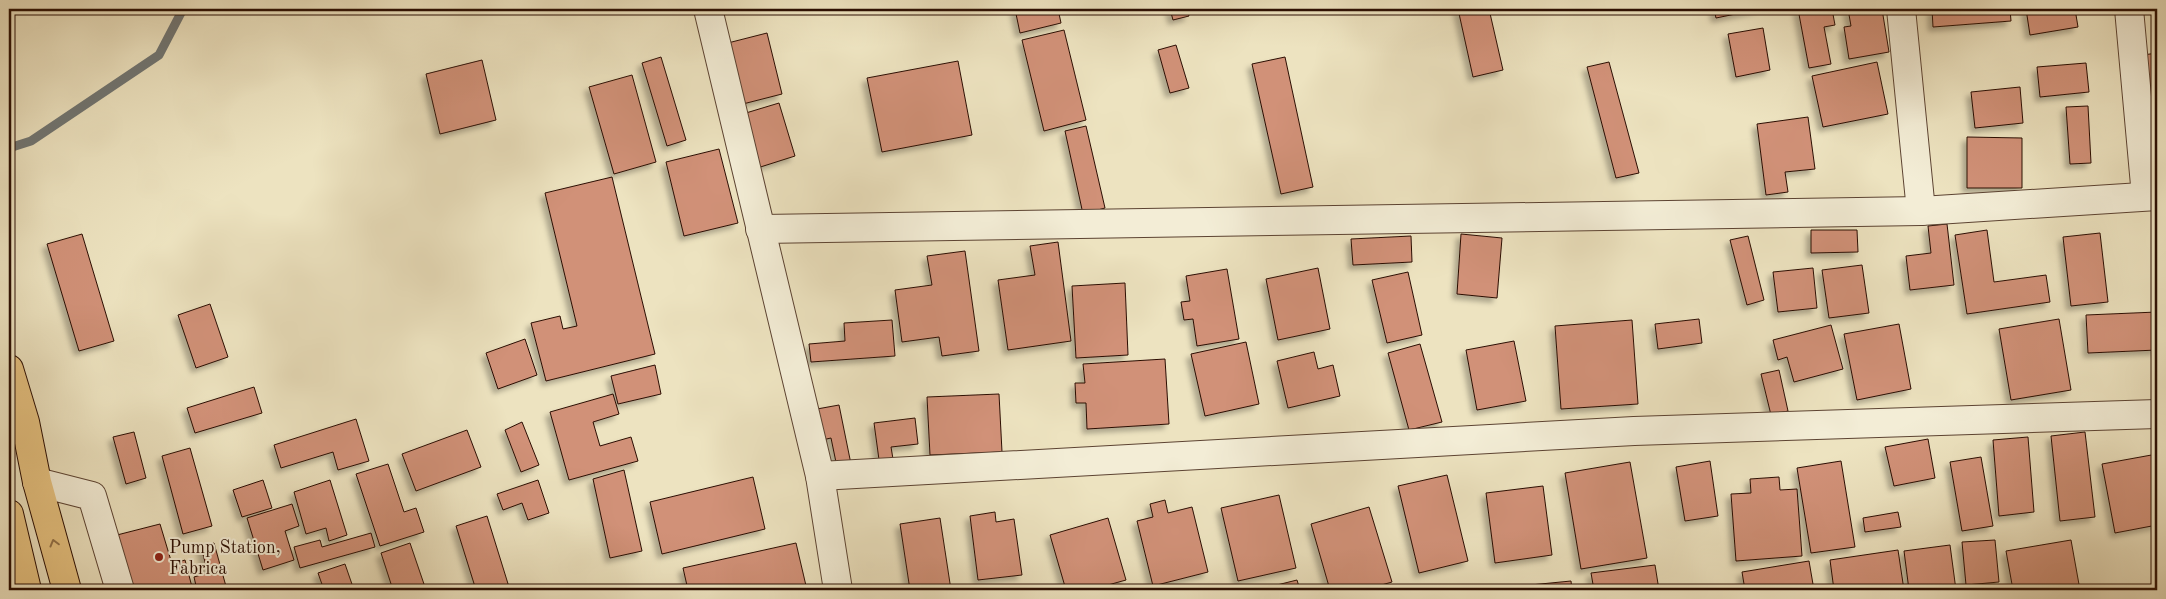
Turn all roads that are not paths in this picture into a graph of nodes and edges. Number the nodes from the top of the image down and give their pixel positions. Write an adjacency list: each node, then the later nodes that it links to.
1 (708, 9): 6 (street)
2 (1901, 9): 5 (street)
3 (2129, 9): 4 (street)
4 (2152, 196): 5 (street)
5 (1922, 211): 6 (street)
6 (760, 229): 10 (street)
7 (9, 369): 9 (highway)
8 (2157, 414): 10 (street)
9 (17, 424): 11 (highway)
10 (820, 476): 16 (street)
11 (37, 482): 14 (highway, one-way to 11); 15 (street)
12 (9, 514): 13 (highway)
13 (27, 590)
14 (66, 590)
15 (120, 590)
16 (838, 590)

